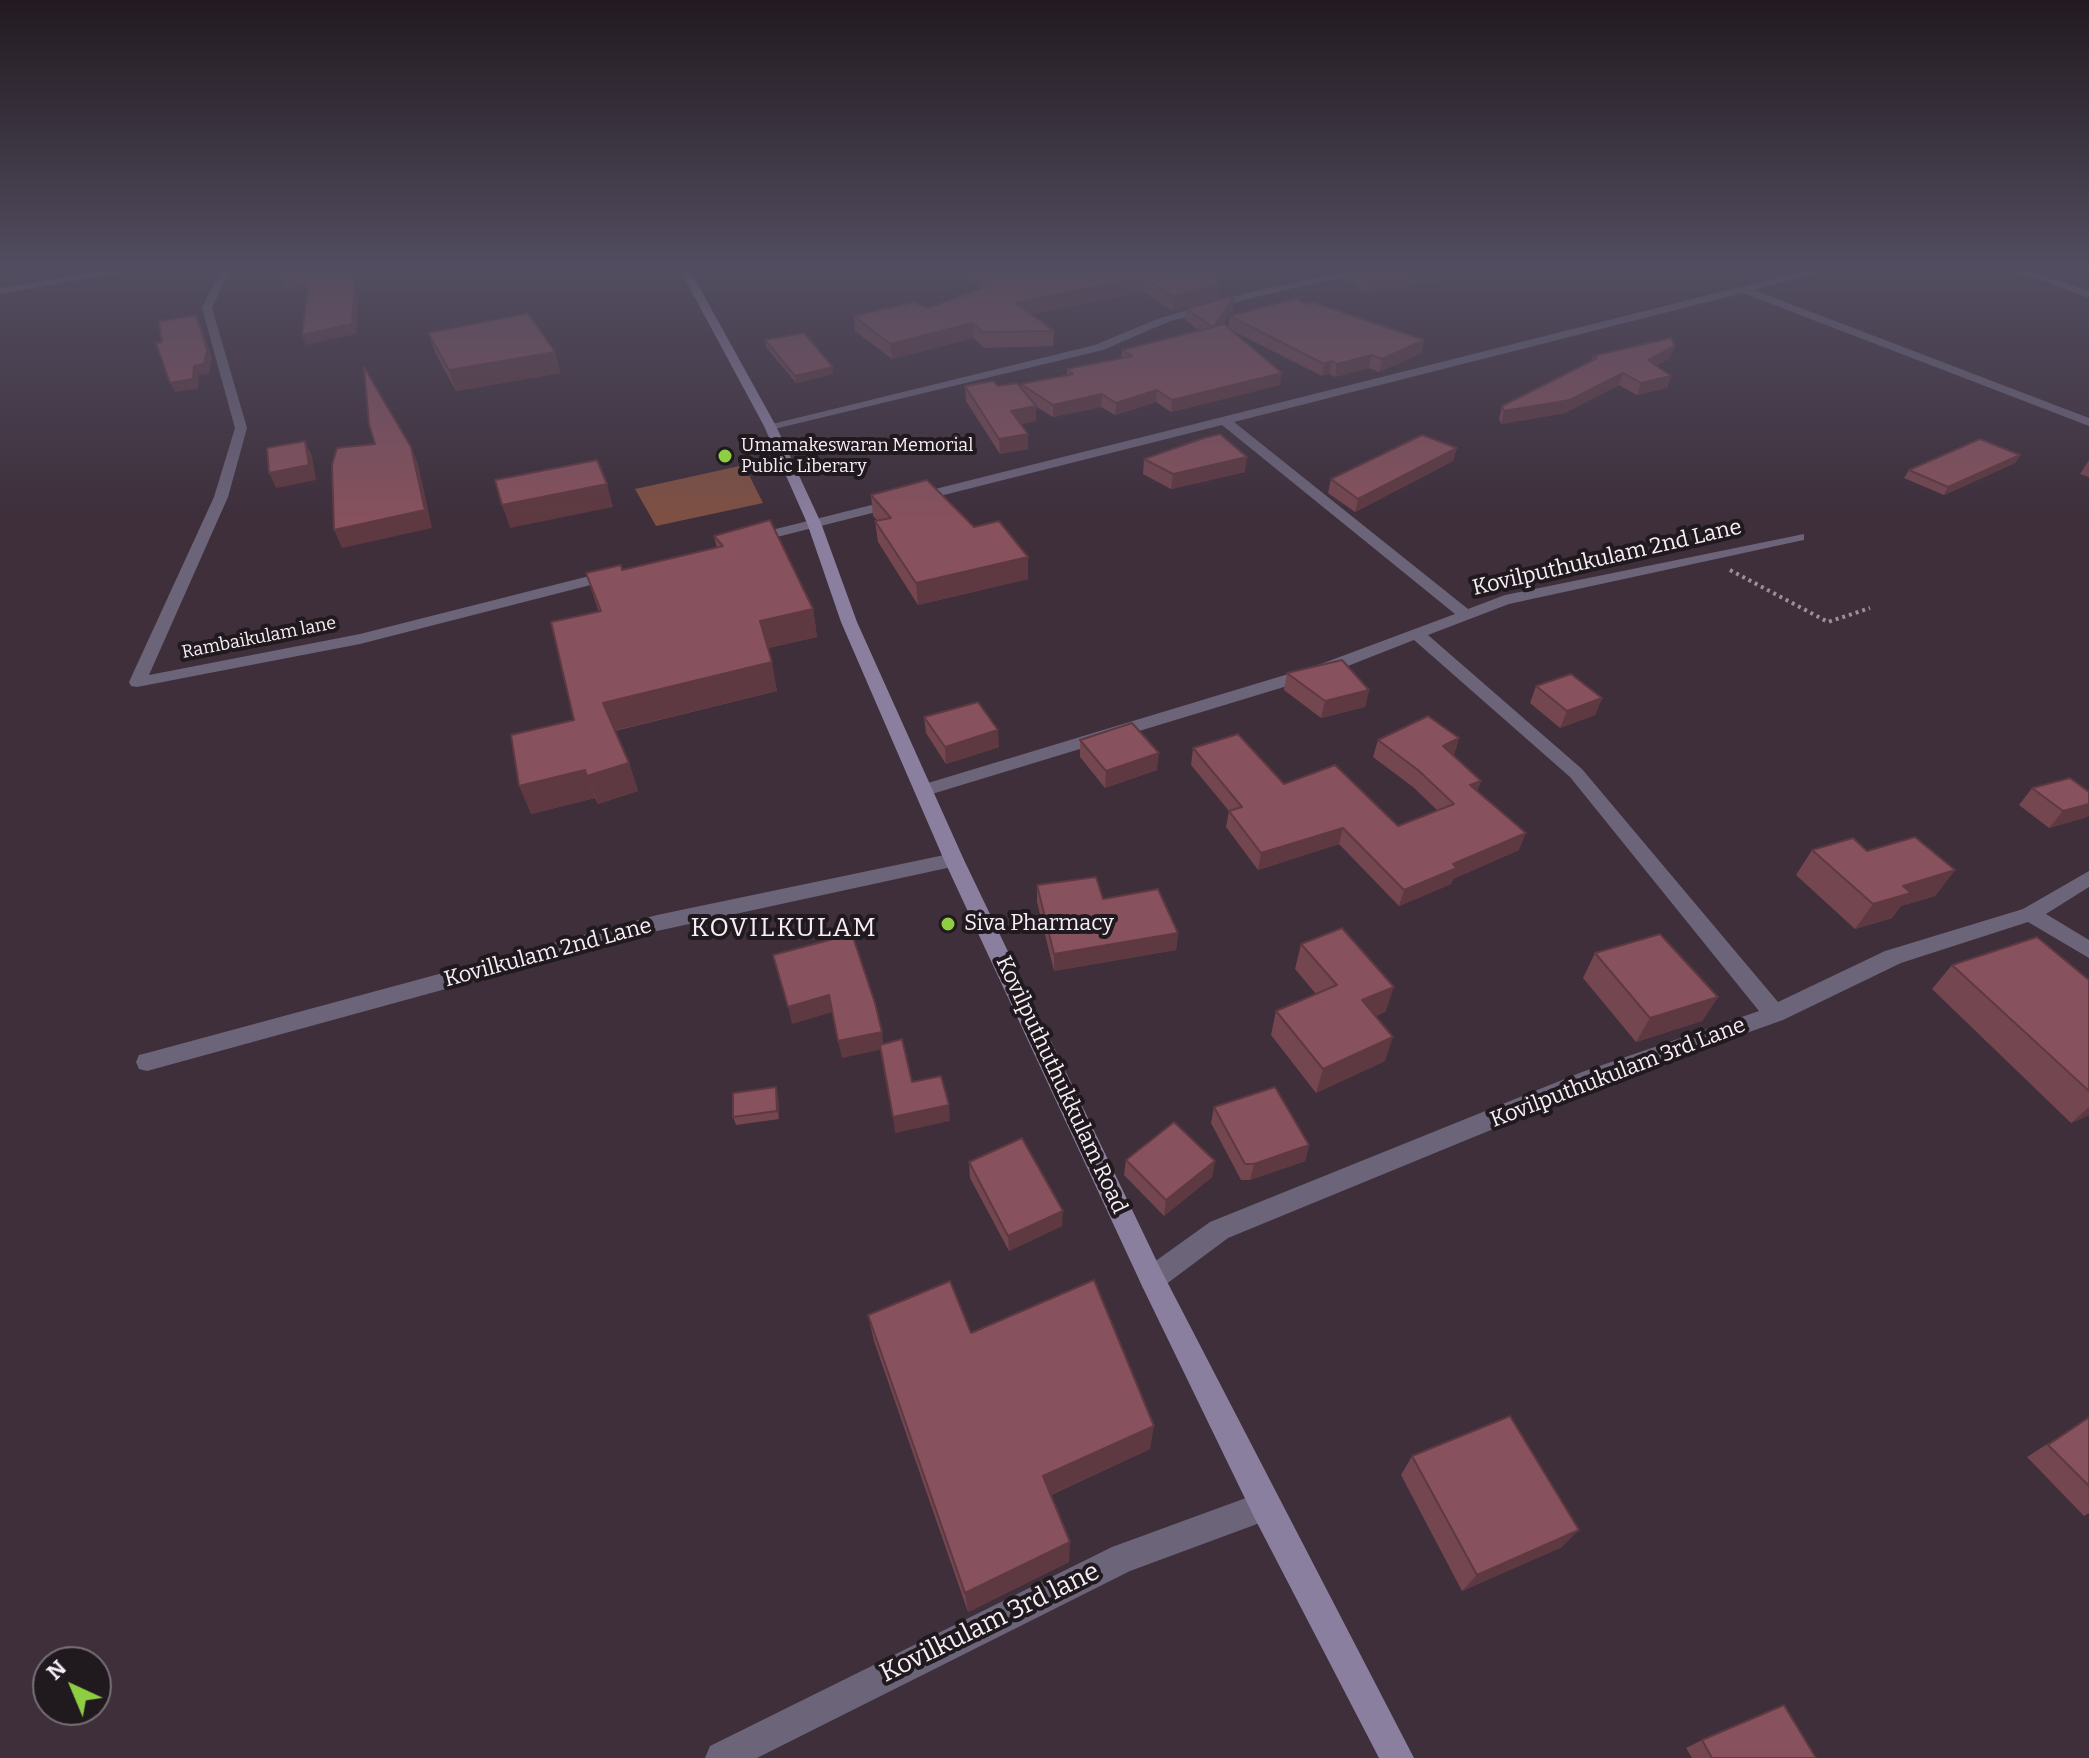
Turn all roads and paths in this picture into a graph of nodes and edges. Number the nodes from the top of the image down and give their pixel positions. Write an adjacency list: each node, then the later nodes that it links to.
1 (220, 354): 13 (street, Rambaikulam lane)
2 (731, 354): 8 (street, Kovilputhuthukkulam Road)
3 (1074, 354): 8 (street)
4 (1489, 354): 6 (street)
5 (1912, 354): 7 (street)
6 (1223, 419): 9 (street); 15 (street)
7 (2089, 422)
8 (770, 426): 9 (street, Kovilputhuthukkulam Road)
9 (814, 523): 11 (street); 17 (street, Kovilputhuthukkulam Road)
10 (1799, 537): 12 (street, Kovilputhukulam 2nd Lane)
11 (739, 542)
12 (1705, 556): 14 (path); 15 (street, Kovilputhukulam 2nd Lane)
13 (633, 570)
14 (1870, 608)
15 (1465, 614): 16 (street, Kovilputhukulam 2nd Lane)
16 (1417, 634): 17 (street, Kovilputhukulam 2nd Lane); 22 (street)
17 (925, 790): 18 (street, Kovilputhuthukkulam Road)
18 (954, 860): 23 (street, Kovilkulam 2nd Lane); 24 (street, Kovilputhuthukkulam Road)
19 (2089, 878): 20 (street, Kovilputhukulam 3rd Lane)
20 (2030, 914): 21 (street); 22 (street, Kovilputhukulam 3rd Lane)
21 (2089, 950)
22 (1775, 1014): 24 (street, Kovilputhukulam 3rd Lane)
23 (147, 1062)
24 (1152, 1279): 25 (street, Kovilputhuthukkulam Road)
25 (1265, 1506): 26 (street, Kovilkulam 3rd lane); 27 (street, Kovilputhuthukkulam Road)
26 (722, 1758)
27 (1397, 1758)

